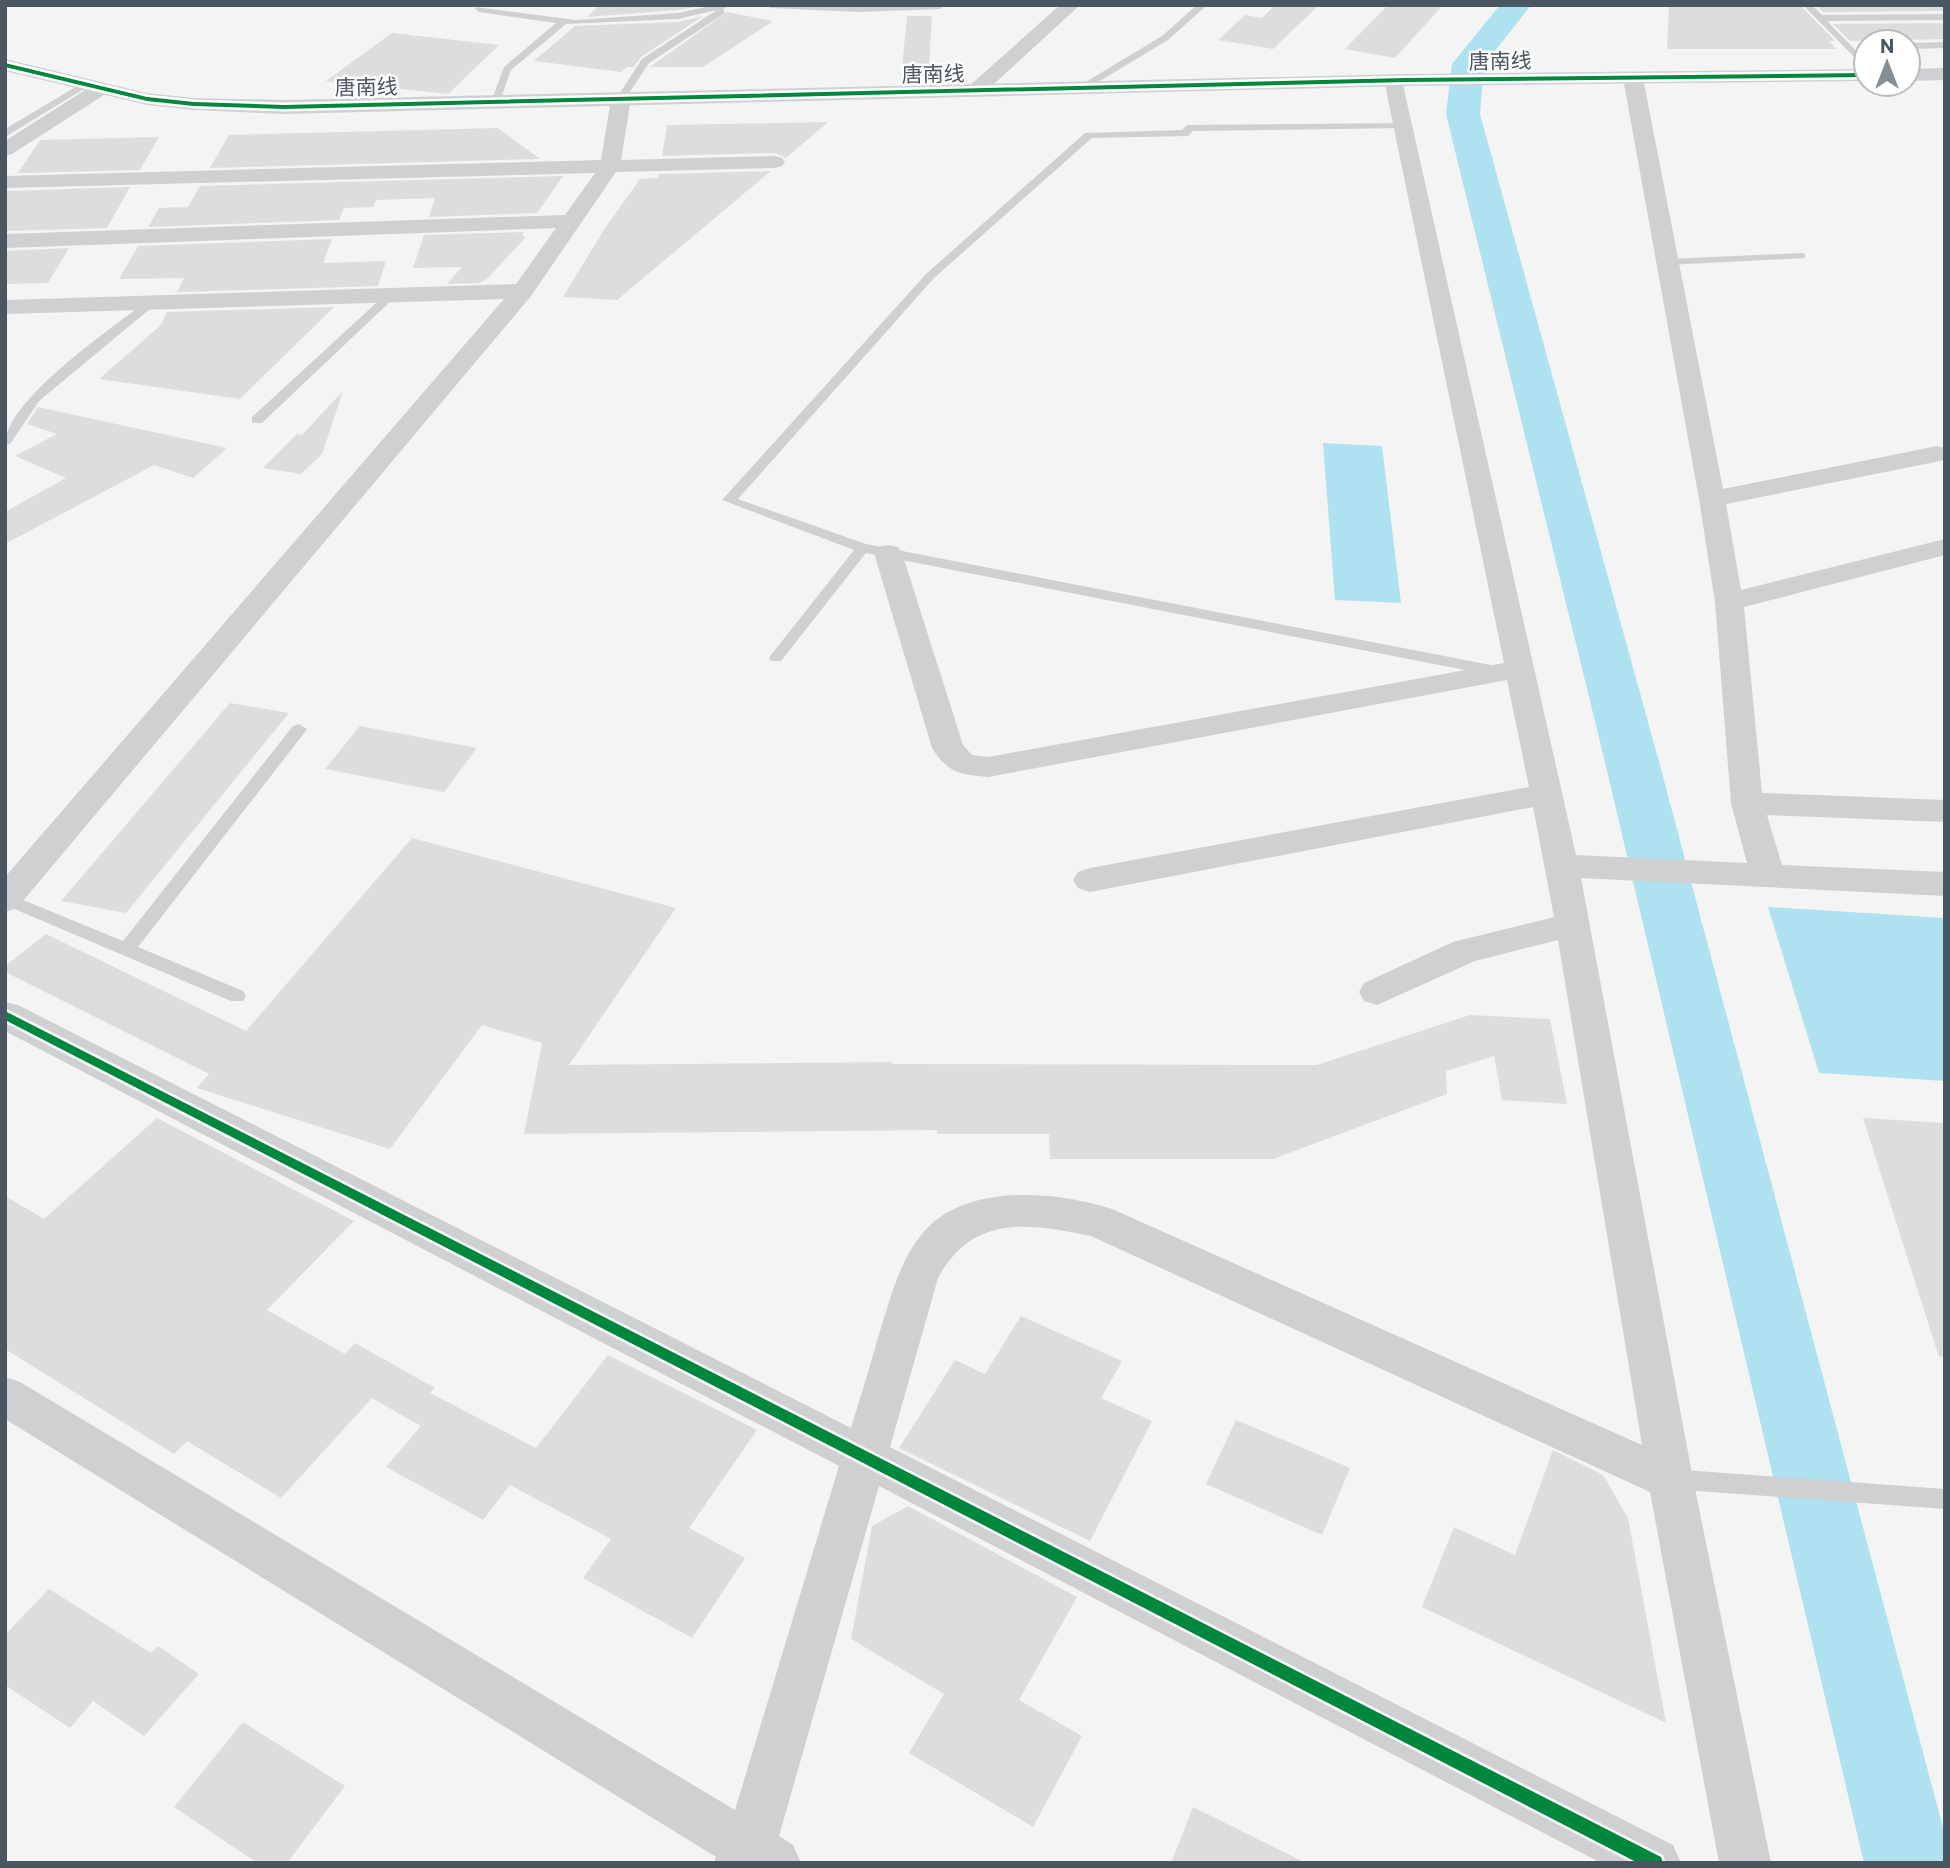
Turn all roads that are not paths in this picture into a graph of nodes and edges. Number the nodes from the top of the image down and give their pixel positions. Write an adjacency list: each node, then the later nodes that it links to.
1 (728, 5): 11 (lane)
2 (739, 5): 26 (lane)
3 (770, 5): 7 (lane)
4 (1071, 5): 25 (street)
5 (1203, 5): 24 (lane)
6 (1807, 5): 10 (lane)
7 (940, 6)
8 (479, 9): 11 (lane)
9 (1945, 17): 10 (lane)
10 (1820, 18): 13 (lane)
11 (563, 22): 27 (lane)
12 (1945, 45): 15 (lane)
13 (1847, 46): 14 (lane); 16 (lane)
14 (1852, 46)
15 (1922, 46)
16 (1852, 51)
17 (5, 65): 23 (street, 唐南线)
18 (1852, 75): 21 (street, 唐南线)
19 (1922, 75): 20 (street)
20 (1945, 75)
21 (1633, 78): 22 (street, 唐南线); 37 (street)
22 (1400, 80): 24 (street, 唐南线); 28 (street)
23 (92, 87): 27 (street, 唐南线); 29 (lane); 30 (street)
24 (1083, 88): 25 (street, 唐南线)
25 (975, 91): 26 (street, 唐南线)
26 (621, 99): 27 (street, 唐南线); 32 (street)
27 (496, 102)
28 (1404, 125): 47 (lane); 50 (street)
29 (5, 134)
30 (5, 150)
31 (775, 162): 32 (street)
32 (610, 166): 33 (street); 34 (street)
33 (5, 182)
34 (572, 221): 35 (street); 38 (street)
35 (5, 241)
36 (1801, 256): 37 (lane)
37 (1668, 262): 45 (street)
38 (523, 291): 39 (street); 59 (street)
39 (390, 296): 40 (street); 42 (lane)
40 (152, 303): 41 (street); 43 (lane)
41 (5, 307)
42 (257, 420)
43 (5, 441)
44 (1937, 454): 45 (street)
45 (1713, 499): 48 (street)
46 (1945, 547): 48 (street)
47 (875, 551): 49 (lane); 50 (lane); 50 (street)
48 (1729, 602): 53 (street)
49 (776, 658)
50 (1511, 674): 52 (street)
51 (299, 729): 61 (lane)
52 (1547, 794): 55 (street); 57 (street)
53 (1747, 803): 54 (street); 56 (street)
54 (1945, 811)
55 (1562, 866): 56 (street); 60 (street)
56 (1768, 876): 58 (street)
57 (1090, 880)
58 (1945, 884)
59 (6, 900): 61 (lane)
60 (1573, 924): 62 (street); 67 (street)
61 (126, 950): 63 (lane)
62 (1377, 992)
63 (237, 996)
64 (5, 1015): 66 (street)
65 (5, 1396): 69 (street)
66 (865, 1457): 67 (street); 69 (street); 70 (street)
67 (1670, 1479): 68 (lane); 71 (street)
68 (1943, 1499)
69 (755, 1858)
70 (1655, 1863)
71 (1745, 1863)

